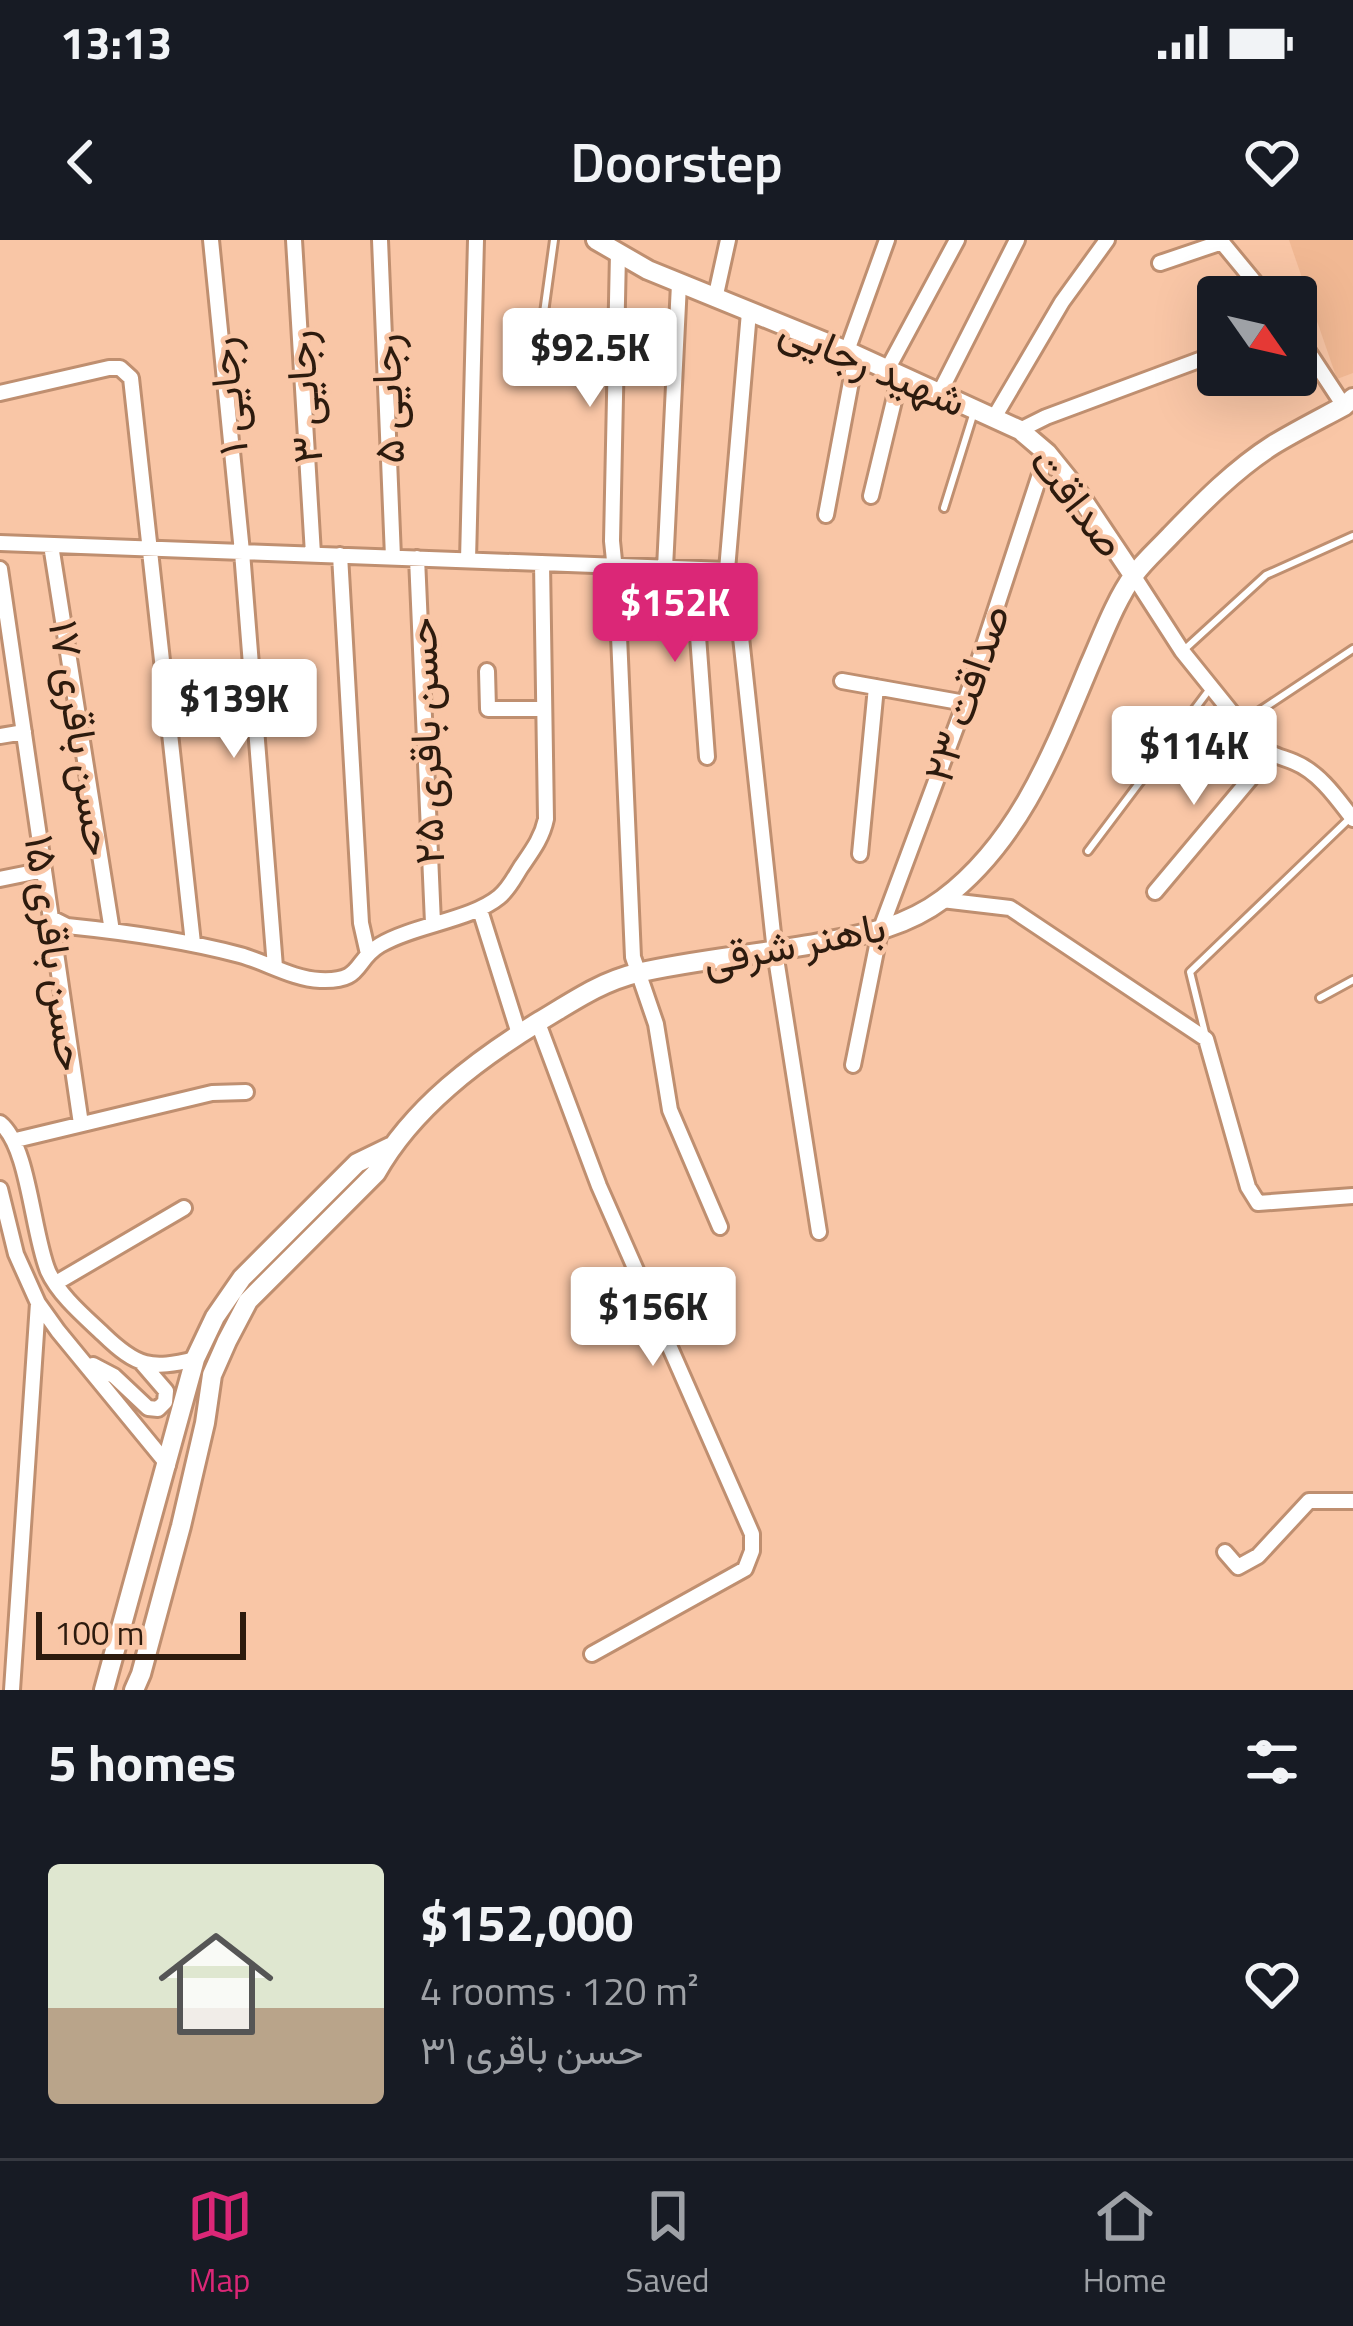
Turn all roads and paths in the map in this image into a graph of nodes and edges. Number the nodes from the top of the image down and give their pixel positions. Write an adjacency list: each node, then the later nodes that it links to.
1 (211, 240): 38 (street, رجایی ۱)
2 (294, 240): 39 (street, رجایی ۳)
3 (380, 240): 41 (street, رجایی ۵)
4 (476, 240): 43 (street)
5 (554, 240): 19 (lane)
6 (596, 240): 13 (street, شهید رجایی)
7 (728, 240): 17 (street)
8 (887, 240): 20 (street)
9 (956, 240): 23 (street)
10 (1107, 240): 28 (street)
11 (1017, 241): 25 (street)
12 (1221, 241): 14 (street); 15 (street)
13 (618, 253): 16 (street, شهید رجایی); 45 (street)
14 (1160, 263)
15 (1250, 276)
16 (679, 284): 17 (street, شهید رجایی); 46 (street)
17 (715, 298): 18 (street, شهید رجایی)
18 (749, 312): 20 (street, شهید رجایی); 49 (street)
19 (543, 320)
20 (851, 353): 23 (street, شهید رجایی); 33 (street)
21 (1197, 361): 29 (street)
22 (1317, 362): 26 (street)
23 (893, 373): 25 (street, شهید رجایی); 31 (street)
24 (0, 393): 37 (street)
25 (939, 394): 27 (street, شهید رجایی)
26 (1351, 408): 50 (street, باهنر شرقی)
27 (975, 409): 28 (street, شهید رجایی); 32 (lane)
28 (995, 416): 29 (street, شهید رجایی)
29 (1020, 430): 30 (street, صداقت)
30 (1047, 453): 50 (street, صداقت); 58 (street, صداقت ۲۳)
31 (872, 496)
32 (944, 508)
33 (826, 515)
34 (1353, 536): 53 (lane)
35 (0, 543): 36 (street)
36 (51, 544): 37 (street); 75 (street, حسن باقری ۱۷)
37 (149, 548): 38 (street); 77 (street)
38 (242, 552): 39 (street); 80 (street, رجایی ۱)
39 (313, 554): 40 (street)
40 (340, 556): 41 (street); 79 (street)
41 (393, 557): 42 (street)
42 (417, 558): 43 (street); 74 (street, حسن باقری ۲۵)
43 (468, 560): 44 (street)
44 (542, 563): 45 (street); 59 (street)
45 (614, 566): 46 (street); 81 (street)
46 (665, 568): 48 (street)
47 (0, 569): 51 (street, حسن باقری ۱۵)
48 (693, 569): 49 (street); 64 (street)
49 (727, 570): 78 (street)
50 (1133, 575): 53 (street); 71 (street, باهنر شرقی)
51 (5, 640): 61 (street, حسن باقری ۱۵)
52 (1353, 649): 60 (lane)
53 (1182, 651): 57 (street)
54 (487, 671): 59 (street)
55 (842, 681): 56 (street)
56 (876, 687): 58 (street); 67 (street)
57 (1211, 687): 60 (street); 66 (lane)
58 (964, 704): 76 (street, صداقت ۲۳)
59 (544, 709): 72 (street)
60 (1240, 724): 63 (street)
61 (24, 732): 62 (street); 68 (street, حسن باقری ۱۵)
62 (0, 736)
63 (1270, 755): 65 (street); 70 (street)
64 (707, 757)
65 (1352, 818): 86 (lane)
66 (1088, 850)
67 (860, 854)
68 (44, 870): 69 (street); 73 (street, حسن باقری ۱۵)
69 (0, 879)
70 (1155, 892)
71 (942, 899): 76 (street, باهنر شرقی); 86 (street)
72 (480, 910): 74 (street); 85 (street)
73 (51, 918): 75 (street); 90 (street, حسن باقری ۱۵)
74 (433, 923): 79 (street)
75 (112, 931): 77 (street)
76 (880, 931): 78 (street, باهنر شرقی); 87 (street, صداقت ۲۳)
77 (193, 943): 80 (street)
78 (775, 952): 81 (street, باهنر شرقی); 97 (street)
79 (368, 955): 80 (street)
80 (275, 967)
81 (638, 973): 84 (street, باهنر شرقی); 96 (street)
82 (1353, 980): 83 (lane)
83 (1321, 998)
84 (538, 1023): 85 (street, باهنر شرقی); 106 (street)
85 (519, 1034): 92 (street, باهنر شرقی)
86 (1206, 1039): 94 (street)
87 (853, 1065)
88 (246, 1092): 90 (street)
89 (0, 1123): 91 (street)
90 (81, 1124): 91 (street)
91 (16, 1140): 98 (street)
92 (390, 1147): 100 (street, باهنر شرقی); 107 (street, باهنر شرقی)
93 (0, 1189): 99 (street)
94 (1353, 1196)
95 (184, 1208): 98 (street)
96 (719, 1227)
97 (819, 1232)
98 (56, 1283): 102 (street)
99 (38, 1303): 101 (street); 108 (street)
100 (195, 1359): 102 (street); 103 (street, باهنر شرقی)
101 (84, 1360): 102 (street); 103 (street)
102 (140, 1361)
103 (168, 1465): 109 (street, باهنر شرقی)
104 (1353, 1501): 105 (street)
105 (1225, 1552)
106 (592, 1654)
107 (145, 1660): 110 (street, باهنر شرقی); 111 (street)
108 (12, 1690)
109 (104, 1690)
110 (134, 1690)
111 (144, 1690)

